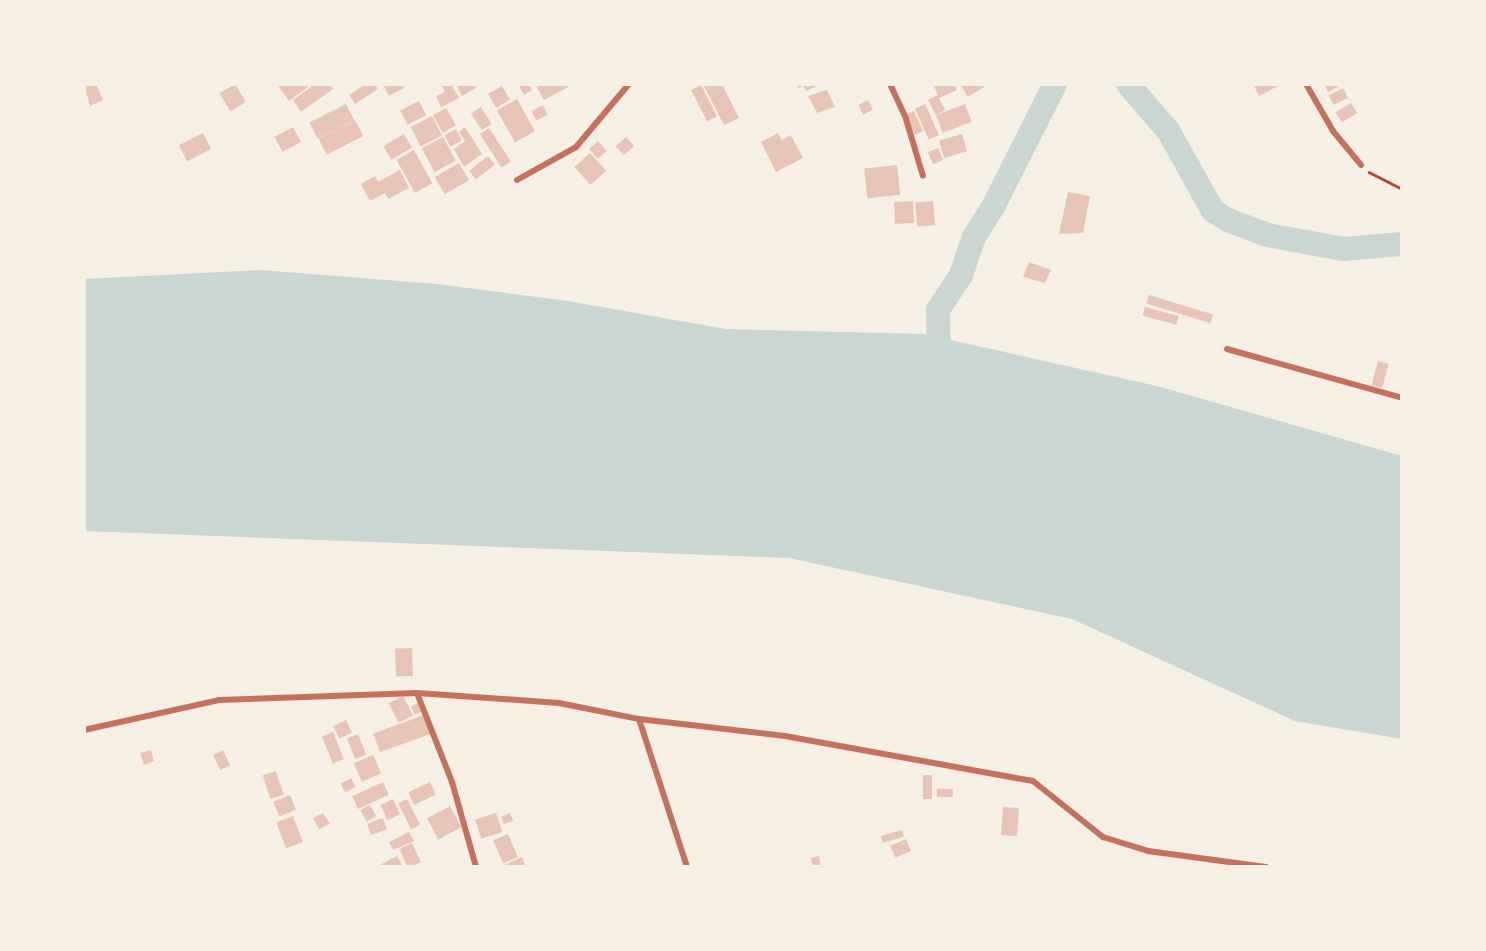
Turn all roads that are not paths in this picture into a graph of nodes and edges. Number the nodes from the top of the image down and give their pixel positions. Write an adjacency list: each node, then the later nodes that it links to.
1 (629, 84): 6 (street)
2 (890, 84): 5 (street)
3 (1306, 84): 4 (street)
4 (1361, 165)
5 (923, 176)
6 (517, 180)
7 (1227, 349): 8 (street)
8 (1402, 398)
9 (417, 693): 10 (street); 11 (street); 12 (street)
10 (639, 719): 13 (street); 14 (street)
11 (84, 730)
12 (476, 867)
13 (687, 867)
14 (1266, 867)

